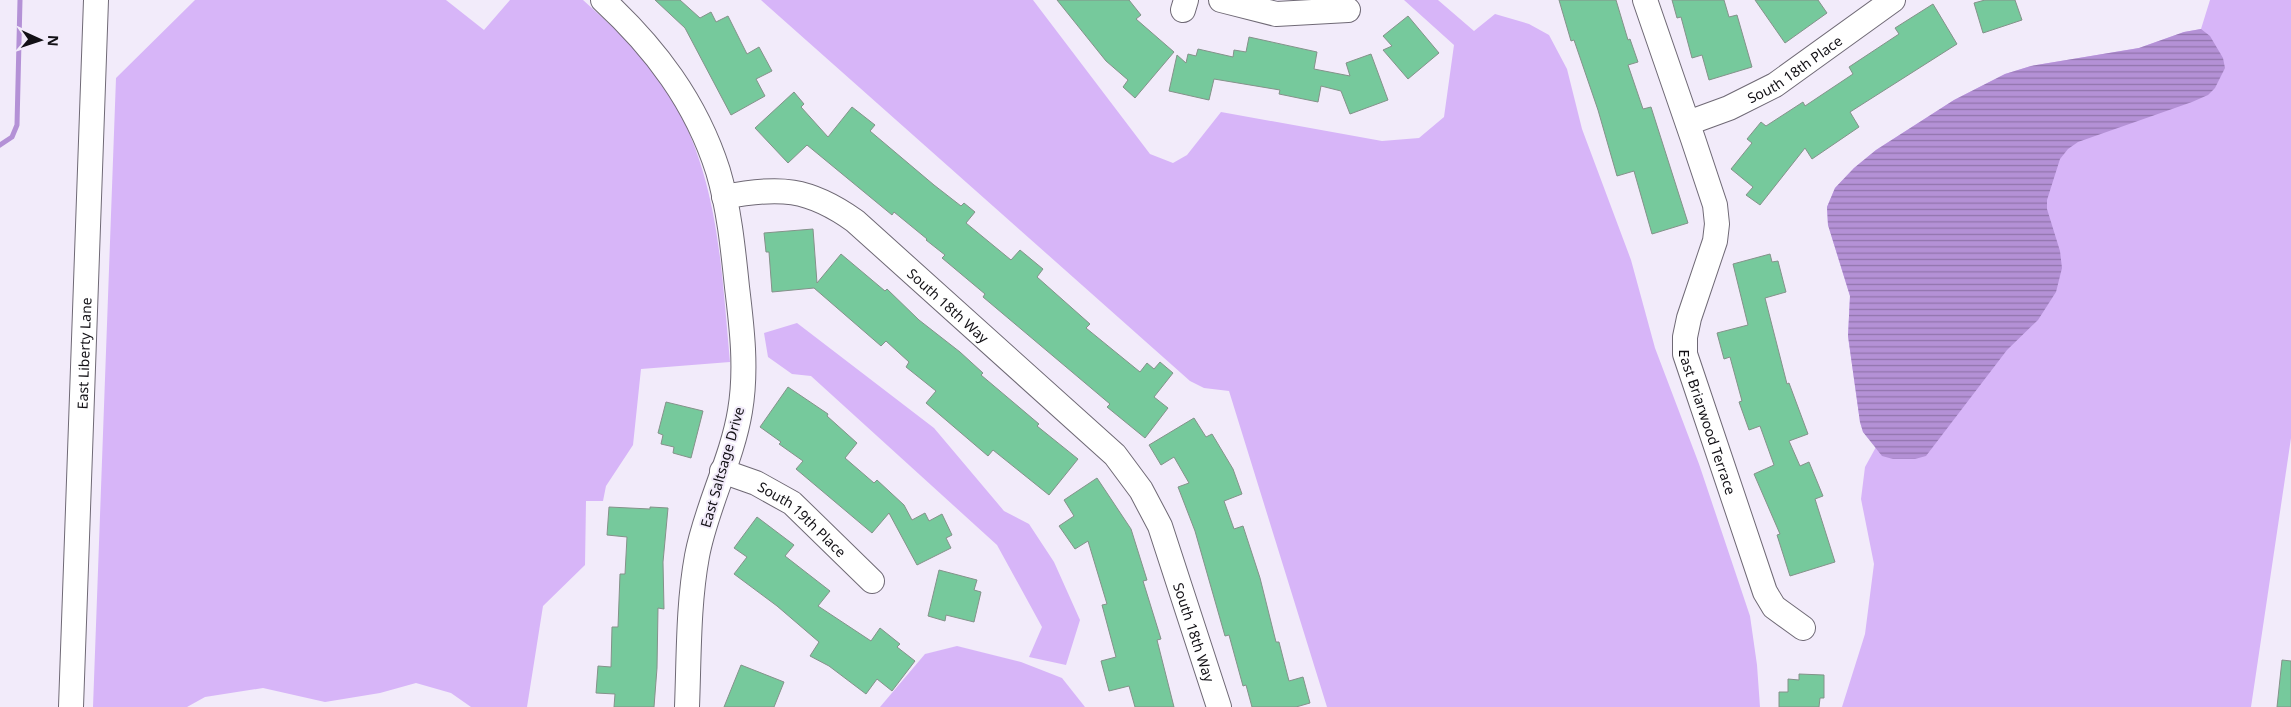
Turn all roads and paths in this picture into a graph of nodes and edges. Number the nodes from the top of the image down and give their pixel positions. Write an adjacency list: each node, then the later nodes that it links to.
1 (96, 0): 12 (street, East Liberty Lane)
2 (603, 0): 8 (street)
3 (1221, 0): 6 (street)
4 (1645, 0): 7 (street, East Briarwood Terrace)
5 (1893, 0): 7 (street, South 18th Place)
6 (1348, 10)
7 (1688, 123): 11 (street, East Briarwood Terrace)
8 (724, 196): 9 (street, East Saltsage Drive); 14 (street, South 18th Way)
9 (722, 472): 10 (street, South 19th Place); 13 (street, East Saltsage Drive)
10 (872, 581)
11 (1803, 628)
12 (71, 707)
13 (686, 707)
14 (1218, 707)

